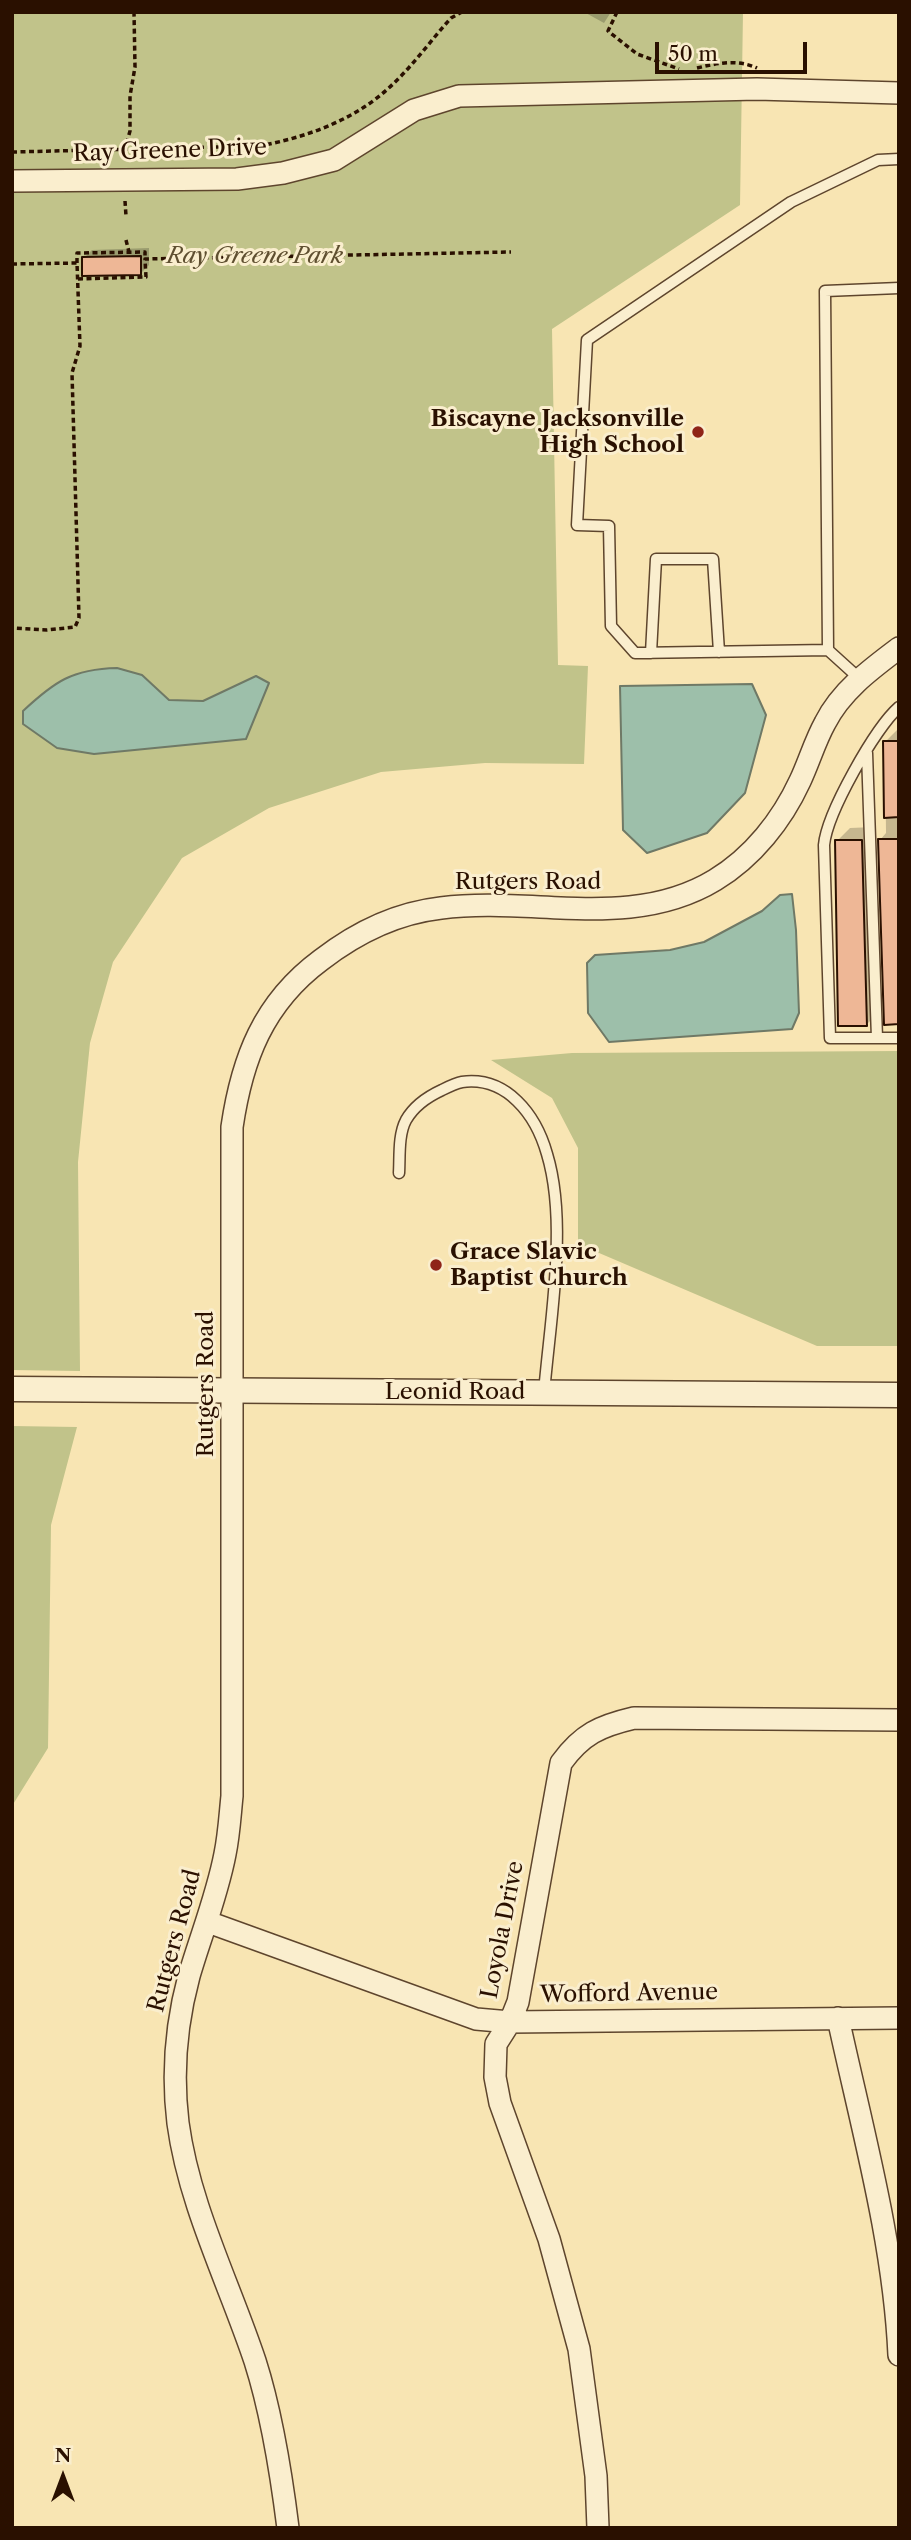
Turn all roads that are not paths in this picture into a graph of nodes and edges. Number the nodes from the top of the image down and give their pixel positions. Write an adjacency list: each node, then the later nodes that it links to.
1 (899, 93): 3 (street, Ray Greene Drive)
2 (899, 159): 8 (lane)
3 (12, 181)
4 (899, 288): 6 (lane)
5 (899, 648): 9 (street, Rutgers Road)
6 (828, 650): 7 (lane); 9 (lane)
7 (719, 652): 8 (lane); 8 (lane)
8 (651, 653)
9 (860, 679): 16 (street, Rutgers Road)
10 (899, 707): 11 (lane)
11 (867, 750): 12 (lane); 12 (lane)
12 (877, 1038): 13 (lane)
13 (899, 1038)
14 (399, 1173): 17 (lane)
15 (12, 1389): 16 (street, Leonid Road)
16 (232, 1391): 17 (street, Leonid Road); 20 (street, Rutgers Road)
17 (544, 1393): 18 (street, Leonid Road)
18 (899, 1395)
19 (899, 1720): 23 (street, Loyola Drive)
20 (208, 1922): 23 (street, Wofford Avenue); 25 (street, Rutgers Road)
21 (838, 2018): 22 (street, Wofford Avenue); 23 (street, Wofford Avenue); 24 (street)
22 (899, 2018)
23 (510, 2021): 26 (street, Loyola Drive)
24 (899, 2356)
25 (288, 2528)
26 (598, 2528)

